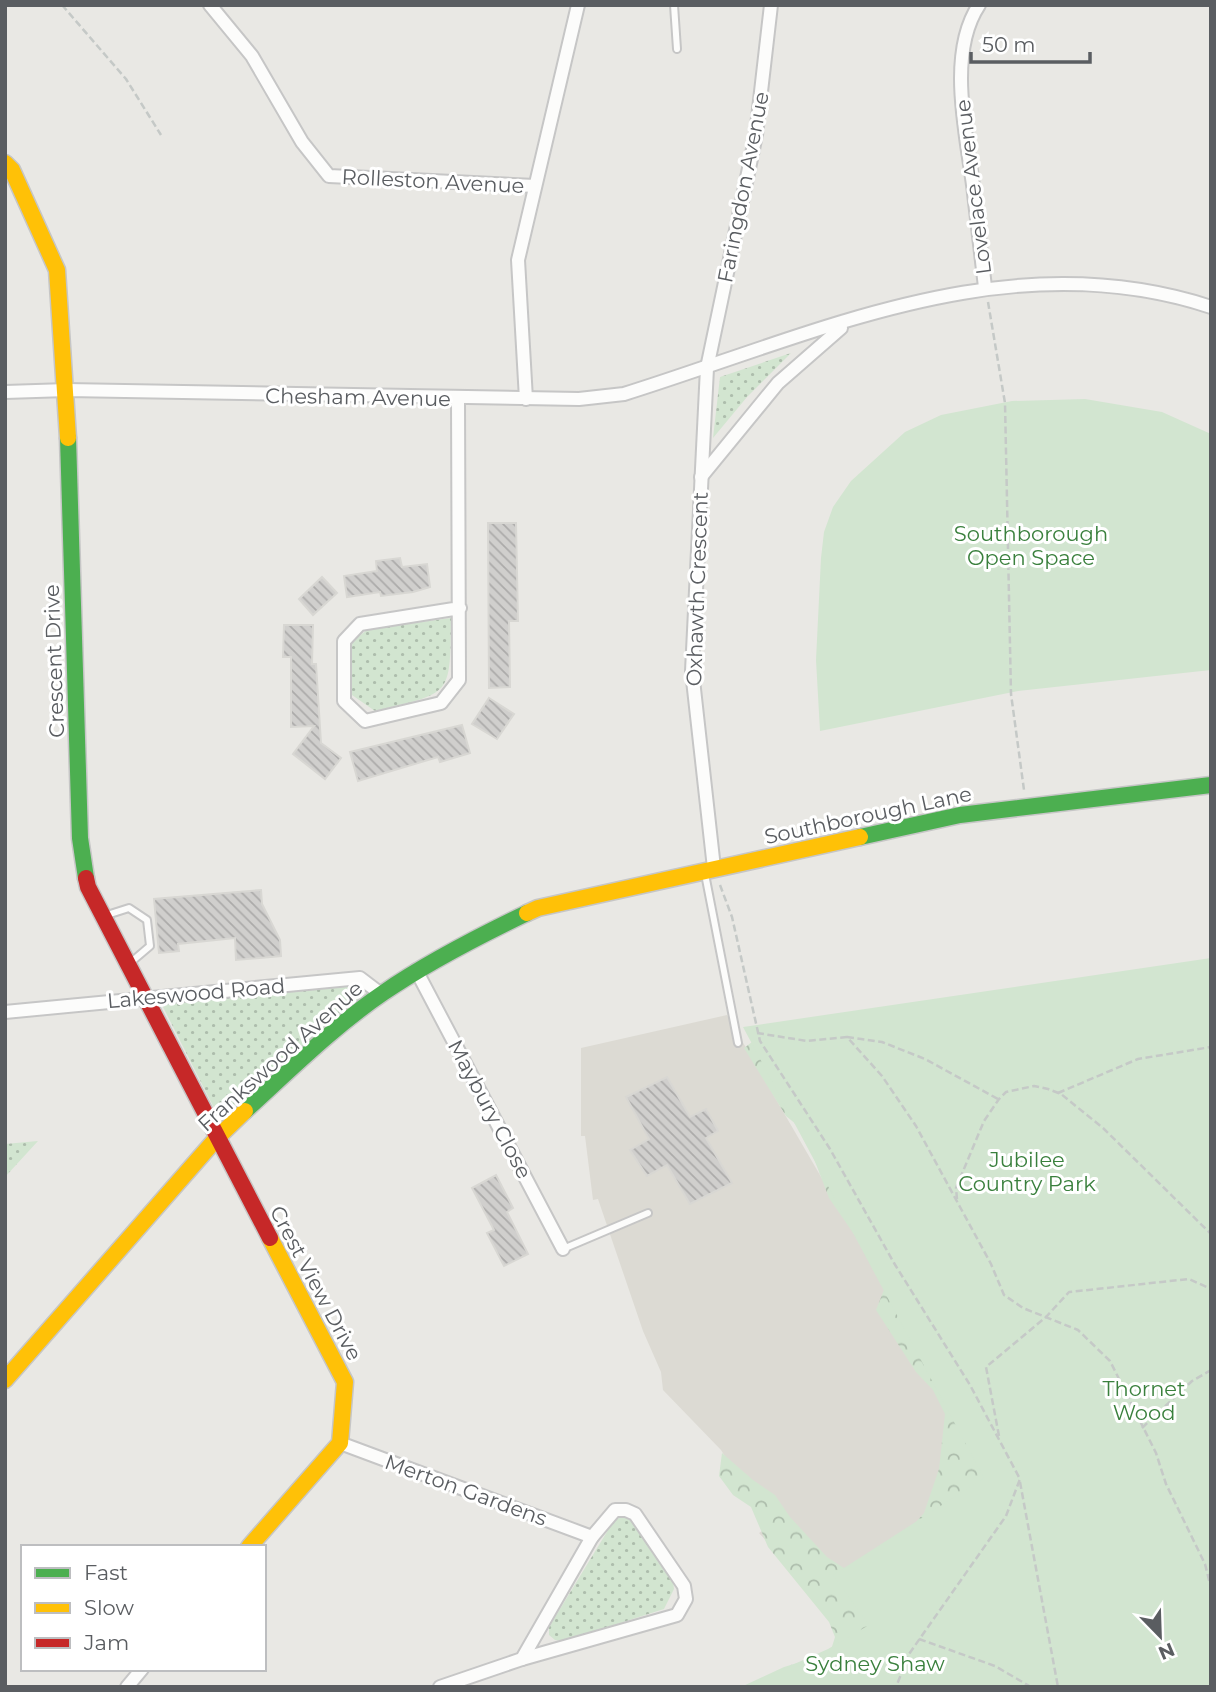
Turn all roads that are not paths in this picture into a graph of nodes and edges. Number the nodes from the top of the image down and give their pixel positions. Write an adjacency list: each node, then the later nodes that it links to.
1 (210, 5): 8 (street, Rolleston Avenue)
2 (578, 5): 8 (street)
3 (674, 5): 6 (lane)
4 (771, 5): 12 (street, Faringdon Avenue)
5 (979, 5): 9 (street, Lovelace Avenue)
6 (677, 49)
7 (5, 163): 13 (street, Crescent Drive)
8 (535, 186): 16 (street)
9 (985, 287): 10 (street, Oxhawth Crescent); 11 (street, Oxhawth Crescent)
10 (1211, 307)
11 (849, 321): 12 (street, Oxhawth Crescent); 17 (street, Oxhawth Crescent)
12 (707, 368): 16 (street, Chesham Avenue); 17 (street, Oxhawth Crescent)
13 (67, 390): 14 (street, Chesham Avenue); 15 (street, Chesham Avenue); 22 (street, Crescent Drive)
14 (5, 392)
15 (458, 399): 16 (street, Chesham Avenue); 18 (street)
16 (526, 399)
17 (701, 477): 20 (street, Oxhawth Crescent)
18 (460, 608): 18 (street)
19 (1211, 785): 20 (street, Southborough Lane)
20 (709, 869): 21 (street, Southborough Lane); 28 (lane)
21 (538, 908): 24 (street, Frankswood Avenue)
22 (103, 916): 23 (street, Crescent Drive); 23 (lane)
23 (128, 964): 26 (street, Crescent Drive)
24 (416, 970): 25 (street, Frankswood Avenue); 31 (street, Maybury Close)
25 (381, 995): 26 (street, Lakeswood Road); 29 (street, Frankswood Avenue)
26 (146, 998): 27 (street, Lakeswood Road); 29 (street, Crescent Drive)
27 (5, 1012)
28 (738, 1044)
29 (216, 1139): 32 (street, Frankswood Avenue); 33 (street, Crest View Drive)
30 (648, 1213): 31 (lane)
31 (563, 1249)
32 (5, 1380)
33 (340, 1443): 34 (street, Merton Gardens); 35 (street)
34 (592, 1537): 36 (street); 36 (street)
35 (251, 1545)
36 (522, 1659): 39 (street)
37 (140, 1671): 38 (street)
38 (127, 1687)
39 (440, 1687)

